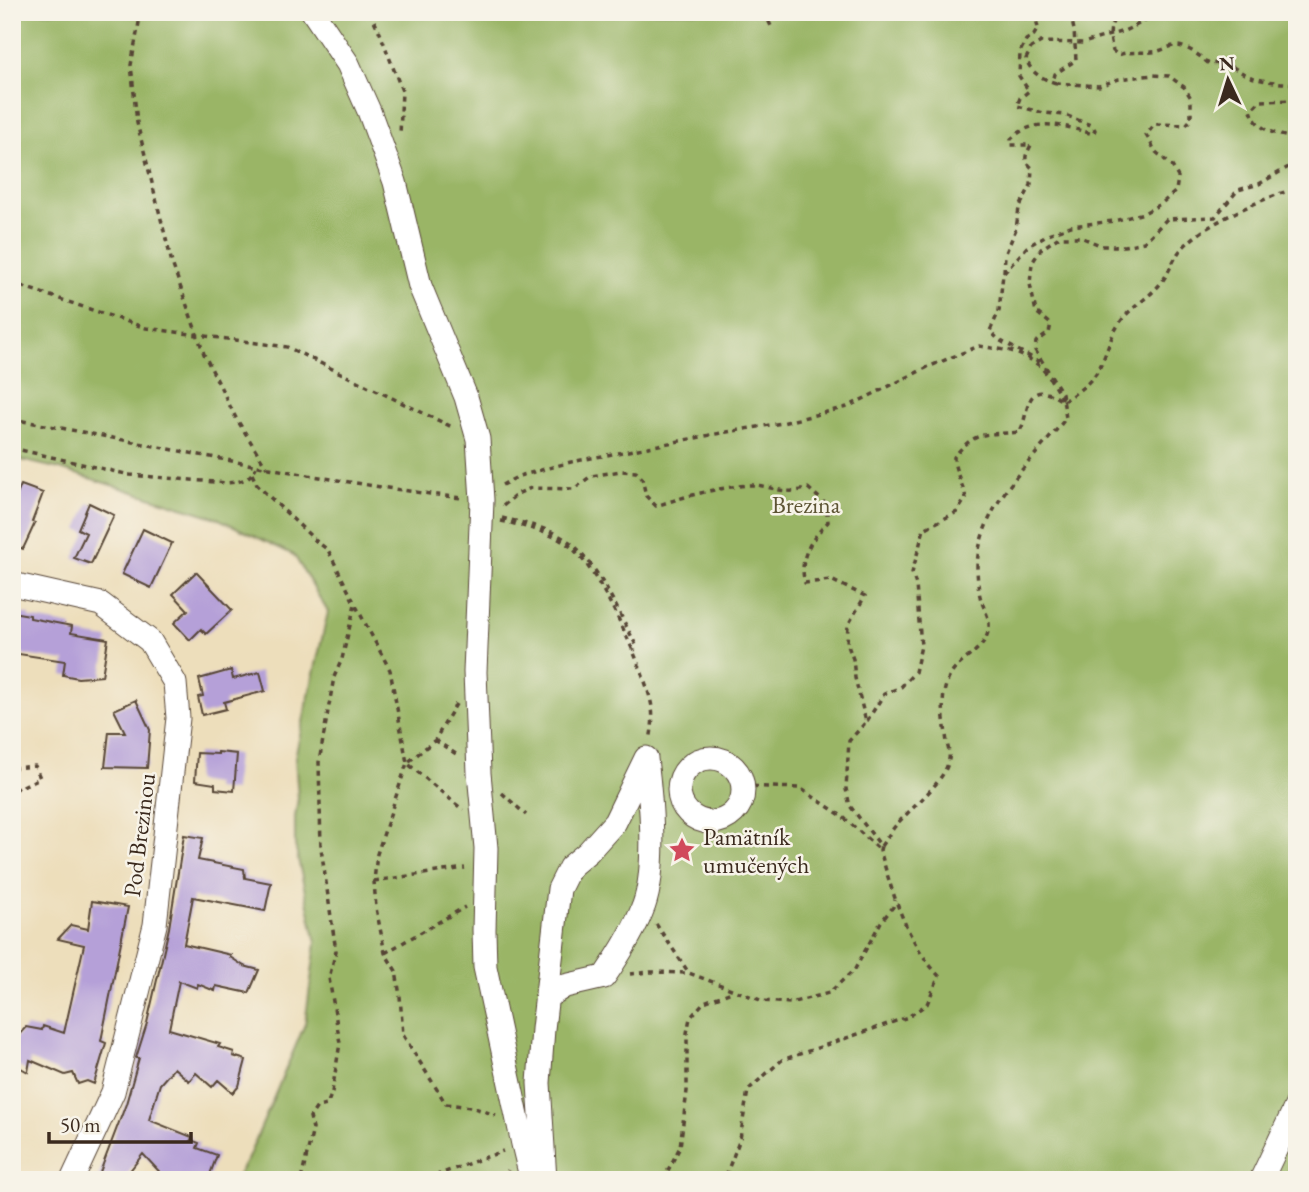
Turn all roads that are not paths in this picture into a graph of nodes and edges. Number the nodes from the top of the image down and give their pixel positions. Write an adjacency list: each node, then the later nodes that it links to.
1 (313, 12): 8 (street)
2 (12, 584): 7 (street, Pod Brezinou)
3 (680, 801): 3 (street); 4 (street)
4 (650, 828): 5 (street); 5 (street)
5 (547, 997): 9 (street)
6 (1297, 1104): 10 (street)
7 (72, 1180)
8 (534, 1180)
9 (545, 1180)
10 (1261, 1180)

